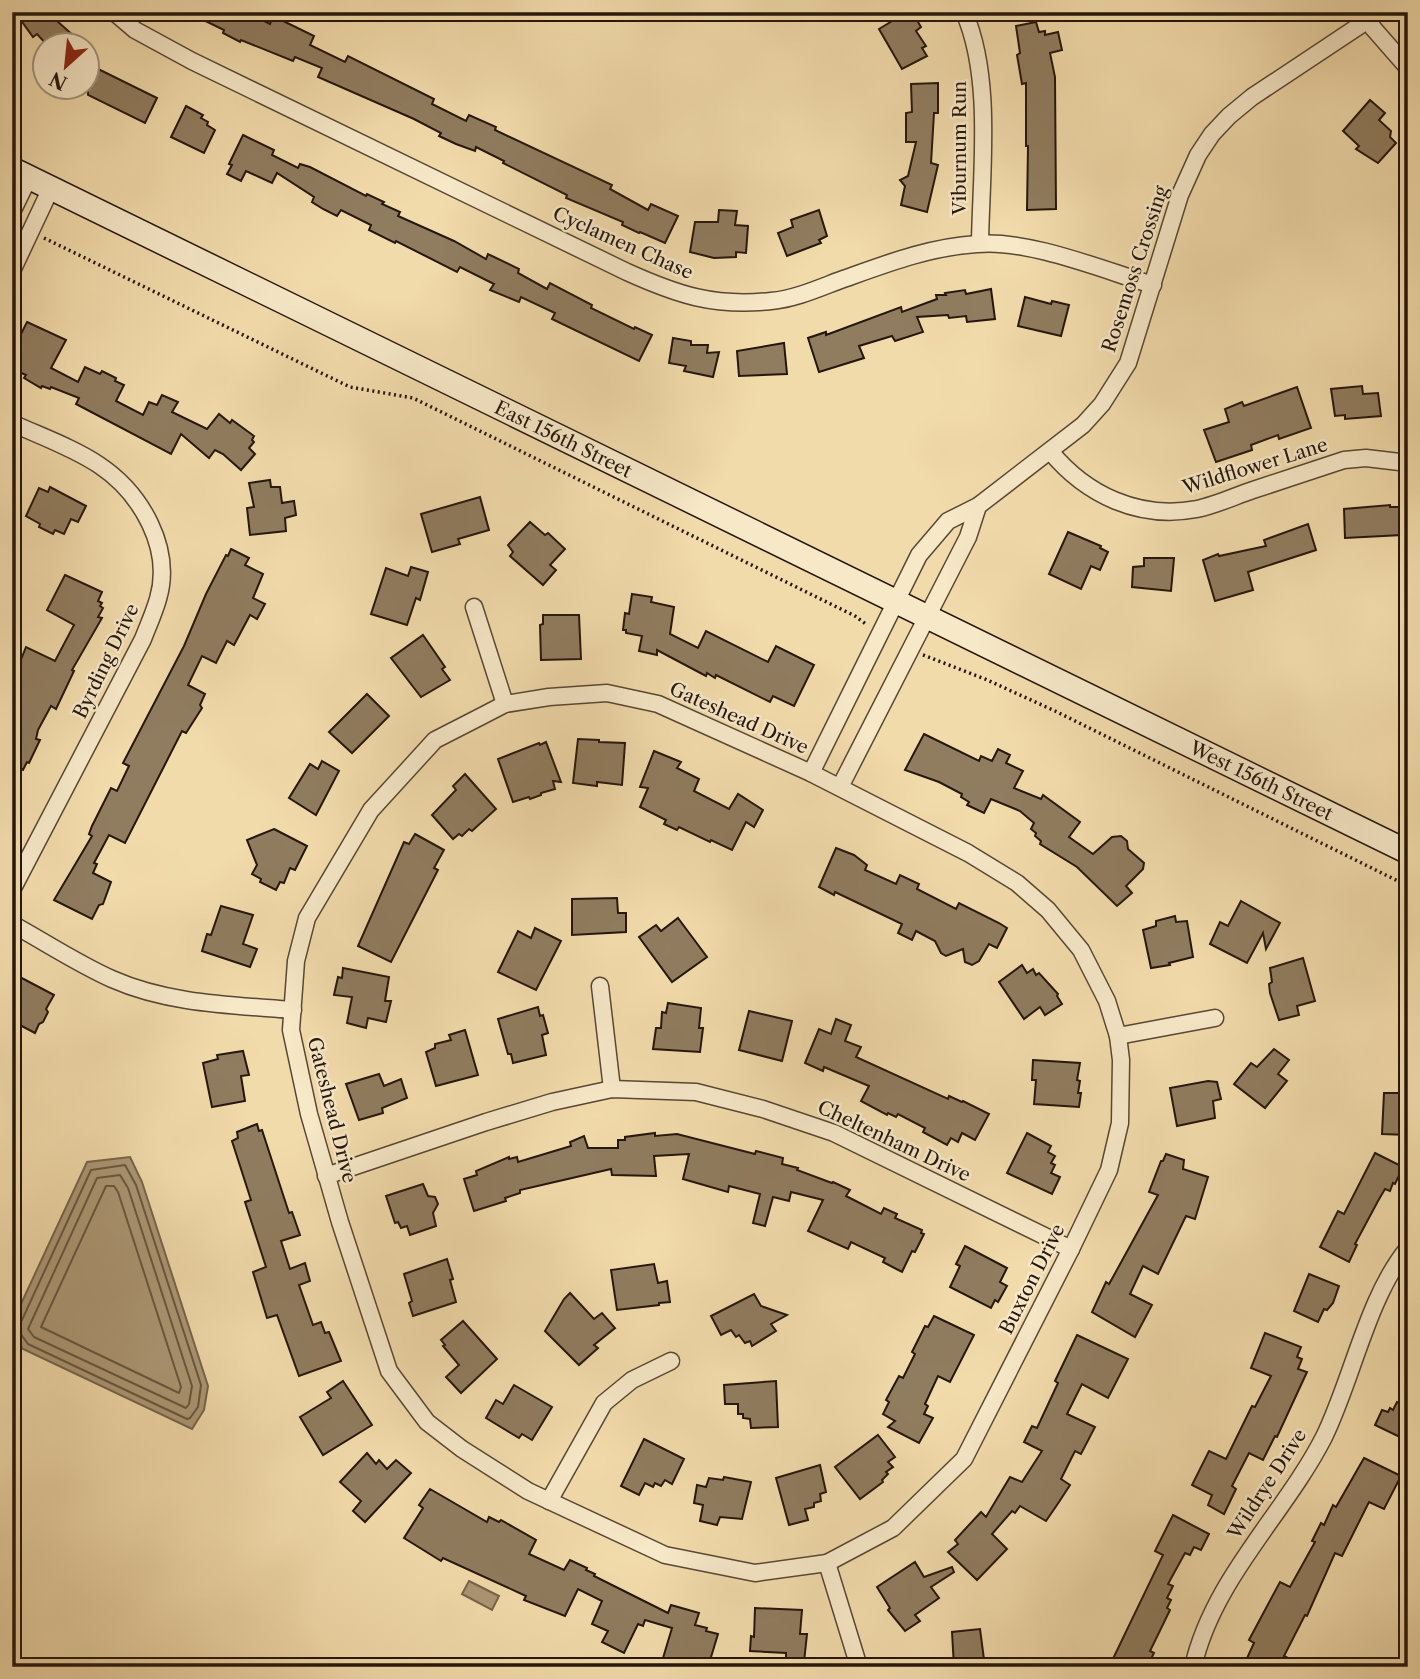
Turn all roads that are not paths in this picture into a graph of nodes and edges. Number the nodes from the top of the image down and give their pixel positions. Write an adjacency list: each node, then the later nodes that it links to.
1 (114, 12): 8 (street, Cyclamen Chase)
2 (964, 12): 8 (street, Viburnum Run)
3 (1366, 16): 4 (street); 10 (street, Rosemoss Crossing)
4 (1408, 68)
5 (21, 173): 6 (street, East 156th Street); 7 (street)
6 (51, 188): 9 (street); 15 (street, East 156th Street)
7 (12, 212)
8 (980, 243): 10 (street, Cyclamen Chase)
9 (12, 271)
10 (1153, 285): 12 (street, Rosemoss Crossing)
11 (12, 422): 23 (street, Byrding Drive)
12 (1050, 451): 13 (street, Wildflower Lane); 14 (street, Rosemoss Crossing)
13 (1408, 463)
14 (978, 506): 15 (street, Rosemoss Crossing); 17 (street)
15 (896, 602): 17 (street, East 156th Street); 20 (street, Rosemoss Crossing)
16 (474, 607): 18 (street)
17 (926, 617): 19 (street, East 156th Street); 21 (street)
18 (505, 704): 20 (street, Gateshead Drive); 26 (street, Gateshead Drive)
19 (1114, 709): 22 (street, West 156th Street)
20 (811, 773): 21 (street, Gateshead Drive)
21 (840, 787): 28 (street, Buxton Drive)
22 (1408, 852)
23 (12, 890)
24 (12, 924): 26 (street)
25 (600, 986): 29 (street)
26 (293, 1010): 30 (street, Gateshead Drive)
27 (1215, 1018): 28 (street)
28 (1118, 1036): 32 (street, Buxton Drive)
29 (612, 1089): 30 (street, Cheltenham Drive); 32 (street, Cheltenham Drive)
30 (326, 1176): 34 (street, Gateshead Drive)
31 (1408, 1248): 37 (street, Wildrye Drive)
32 (1071, 1249): 35 (street, Buxton Drive)
33 (671, 1361): 34 (street)
34 (549, 1501): 35 (street, Buxton Drive)
35 (827, 1563): 36 (street)
36 (859, 1667)
37 (1194, 1667)

